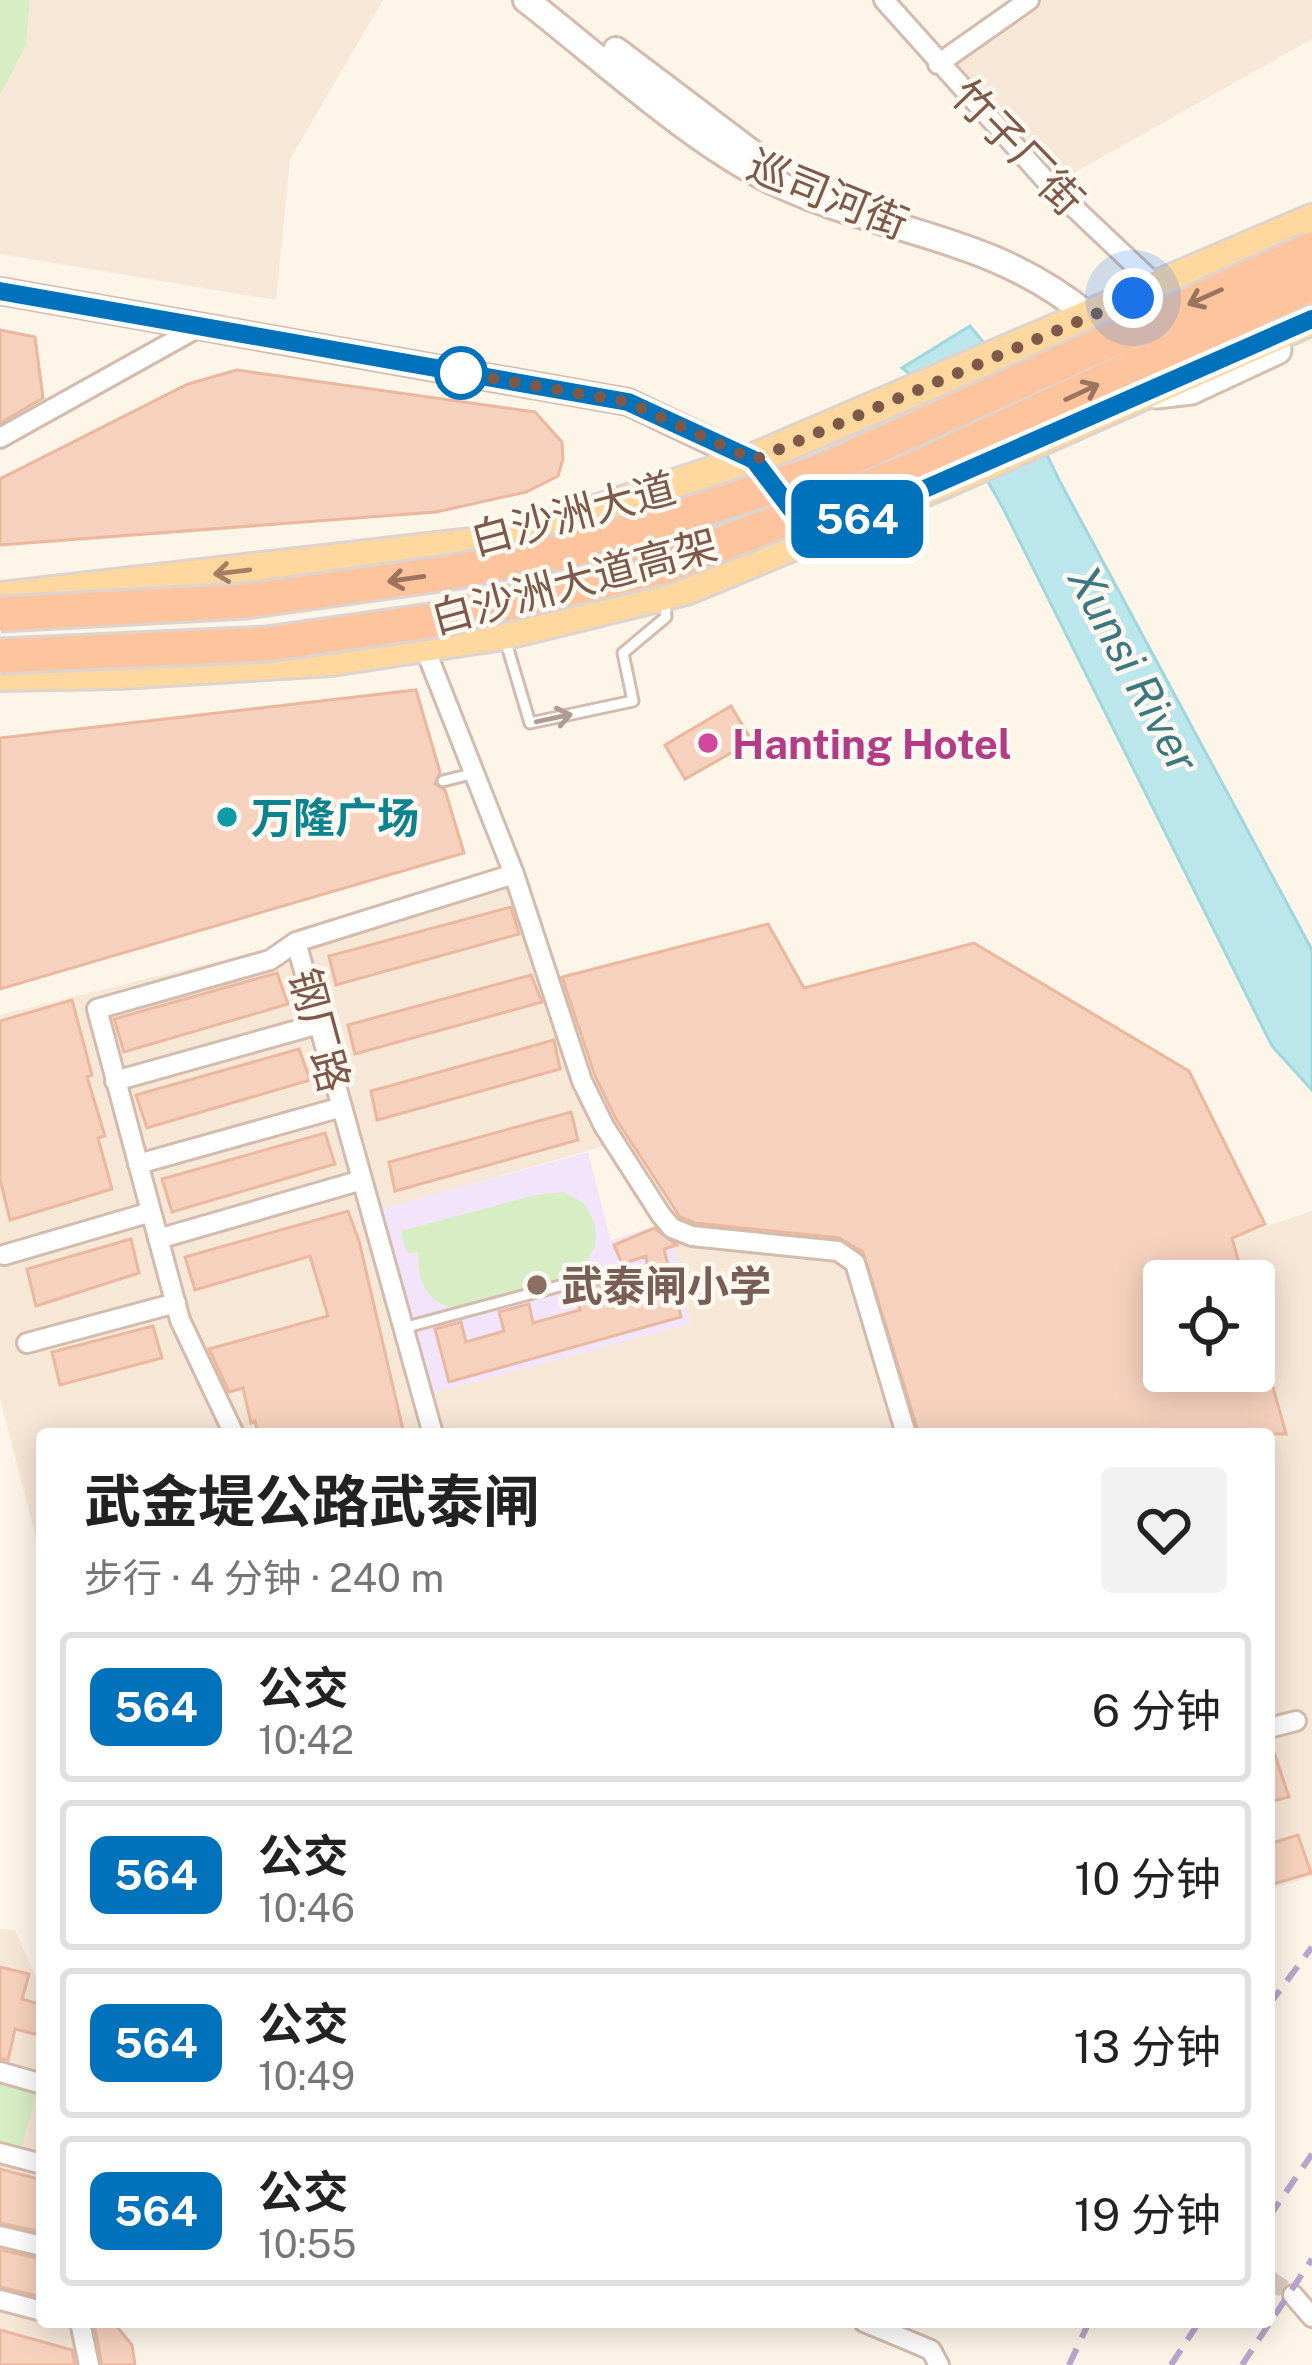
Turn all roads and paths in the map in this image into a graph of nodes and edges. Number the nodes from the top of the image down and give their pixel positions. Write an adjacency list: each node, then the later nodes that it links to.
1 (526, 0): 11 (street, 巡司河街)
2 (551, 0): 11 (street, 巡司河街)
3 (884, 0): 5 (street, 竹子厂街)
4 (1029, 0): 5 (street)
5 (938, 64): 9 (street, 竹子厂街)
6 (1312, 220): 9 (main road, 白沙洲大道)
7 (1312, 249): 21 (highway, 白沙洲大道高架, one-way to 21, bridge)
8 (1312, 284): 24 (highway, 白沙洲大道高架, one-way to 8, bridge)
9 (1159, 288): 11 (main road, 白沙洲大道)
10 (0, 291): 13 (street)
11 (1098, 312): 17 (main road, 白沙洲大道)
12 (1312, 320): 15 (main road)
13 (199, 327): 16 (street); 17 (street)
14 (1312, 334): 15 (main road)
15 (1146, 394): 18 (main road)
16 (0, 438)
17 (754, 460): 18 (street); 20 (main road, 白沙洲大道, one-way to 20)
18 (813, 538): 19 (main road)
19 (665, 594): 22 (main road); 22 (lane, one-way to 19)
20 (0, 598)
21 (0, 614)
22 (503, 634): 23 (main road)
23 (424, 646): 25 (main road); 26 (street)
24 (0, 656)
25 (0, 675)
26 (475, 773): 27 (lane); 28 (street)
27 (443, 781)
28 (514, 874): 29 (street, 钢厂路); 44 (street)
29 (296, 942): 30 (street, 钢厂路); 31 (street)
30 (319, 1024): 31 (street); 32 (street, 钢厂路)
31 (115, 1081): 33 (street)
32 (342, 1107): 33 (street); 34 (street, 钢厂路)
33 (138, 1164): 35 (street)
34 (362, 1180): 36 (street); 40 (street, 钢厂路)
35 (151, 1212): 36 (street); 37 (street)
36 (158, 1239): 39 (street)
37 (4, 1255)
38 (608, 1274): 40 (lane)
39 (176, 1303): 41 (street); 42 (street)
40 (404, 1328): 43 (street, 钢厂路)
41 (27, 1343)
42 (231, 1428)
43 (431, 1428)
44 (904, 1428)
45 (1296, 1720): 46 (street)
46 (1275, 1726)
47 (0, 2072): 48 (street)
48 (36, 2082)
49 (0, 2153): 50 (street)
50 (36, 2162)
51 (0, 2236): 52 (street)
52 (36, 2245)
53 (1293, 2294): 56 (street)
54 (0, 2300): 55 (street)
55 (36, 2310)
56 (1312, 2317)
57 (81, 2328): 59 (street)
58 (878, 2328): 60 (street)
59 (89, 2365)
60 (939, 2365)

